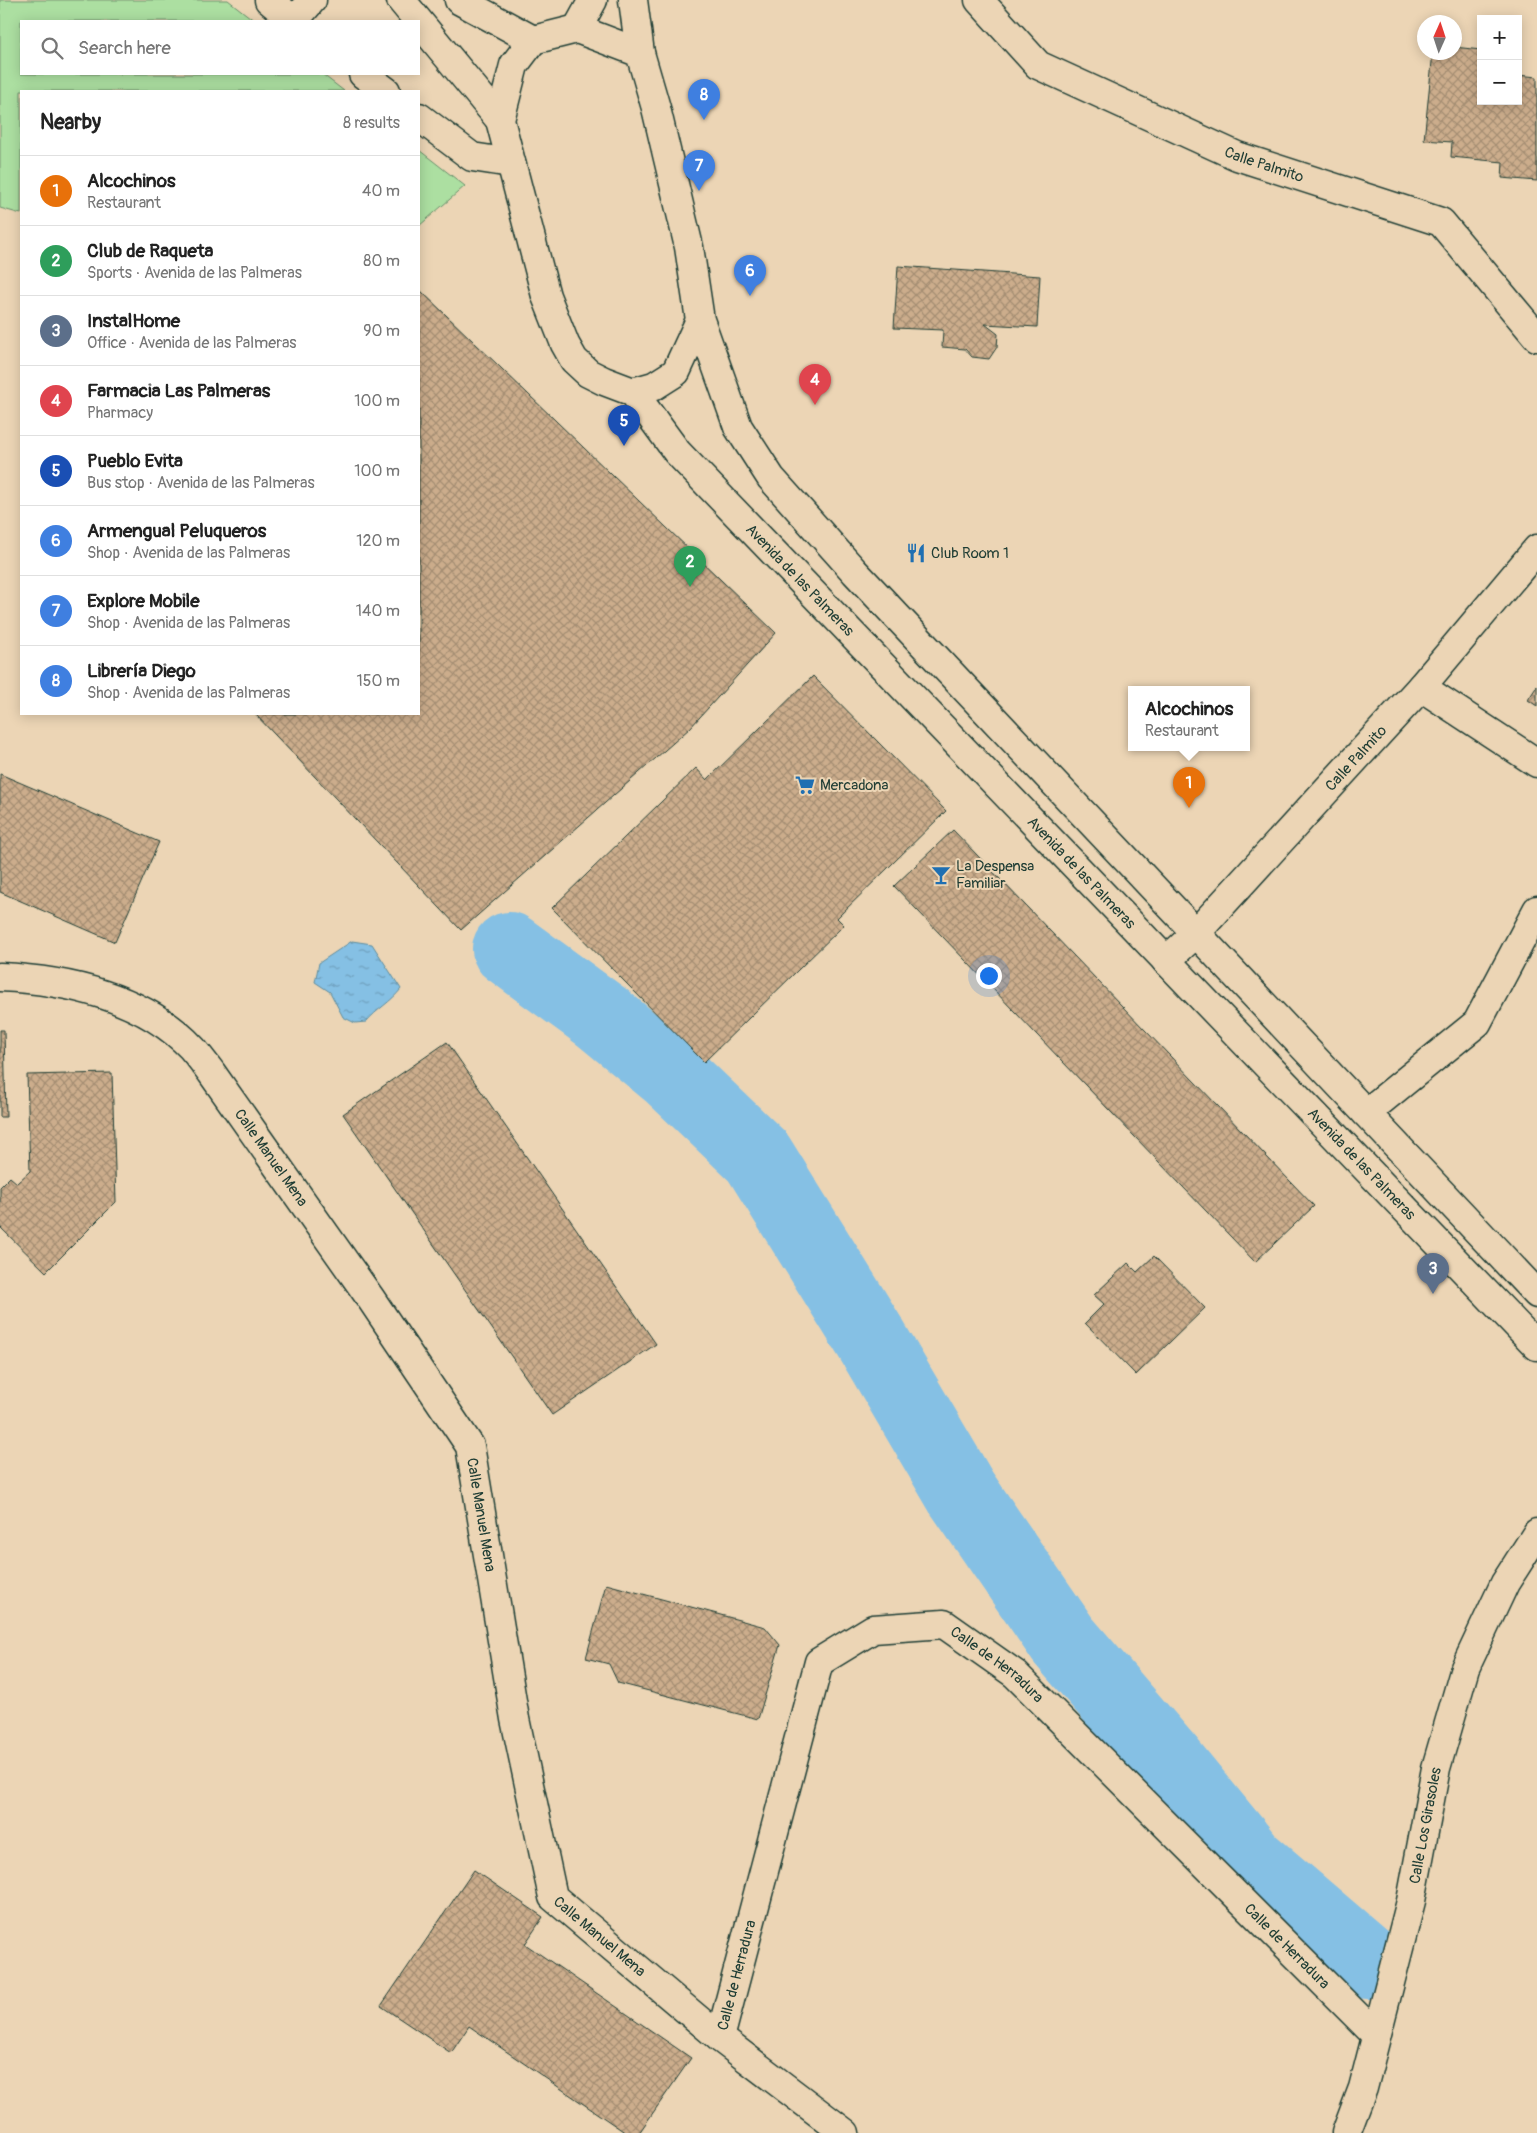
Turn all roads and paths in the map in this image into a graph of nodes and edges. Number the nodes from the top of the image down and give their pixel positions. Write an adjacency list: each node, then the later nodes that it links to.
1 (269, 0): 8 (street)
2 (312, 0): 9 (street)
3 (402, 0): 10 (street)
4 (459, 0): 13 (street)
5 (593, 0): 12 (street)
6 (633, 0): 14 (street)
7 (979, 0): 21 (street, Calle Palmito)
8 (293, 20)
9 (295, 20)
10 (418, 20)
11 (420, 22): 18 (street)
12 (577, 29): 13 (street); 14 (street)
13 (533, 40): 18 (street)
14 (640, 54): 20 (street)
15 (364, 75): 16 (street)
16 (385, 90)
17 (420, 118): 19 (street)
18 (500, 120): 19 (street)
19 (511, 163): 22 (street)
20 (700, 320): 22 (street); 27 (street)
21 (1537, 337)
22 (633, 392): 28 (street, Avenida de las Palmeras)
23 (1537, 549): 24 (street, Calle Palmito)
24 (1421, 687): 25 (street); 27 (street, Calle Palmito)
25 (1537, 763)
26 (1537, 910): 30 (street)
27 (1196, 933): 28 (street, Calle Palmito); 30 (street)
28 (1166, 961): 32 (street, Avenida de las Palmeras)
29 (0, 977): 35 (street, Calle Manuel Mena)
30 (1366, 1113): 31 (street)
31 (1537, 1294)
32 (1537, 1346)
33 (1537, 1533): 34 (street, Calle Los Girasoles)
34 (1376, 2035): 35 (street, Calle de Herradura); 37 (street, Calle Los Girasoles)
35 (720, 2038): 36 (street, Calle Manuel Mena)
36 (845, 2133)
37 (1346, 2133)

